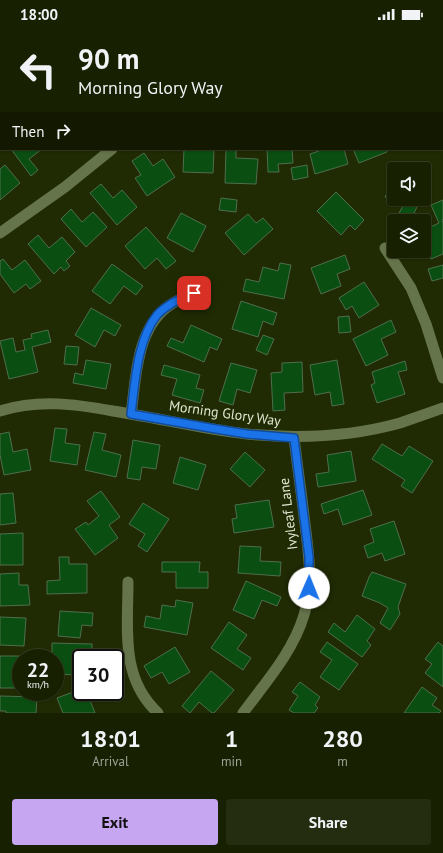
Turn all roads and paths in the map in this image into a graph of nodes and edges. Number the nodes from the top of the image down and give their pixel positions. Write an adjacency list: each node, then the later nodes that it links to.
1 (111, 150): 2 (street)
2 (0, 233)
3 (385, 248): 5 (street)
4 (204, 288): 8 (street)
5 (443, 378)
6 (443, 408): 9 (street, Morning Glory Way)
7 (0, 411): 8 (street, Morning Glory Way)
8 (131, 414): 9 (street, Morning Glory Way)
9 (294, 438): 12 (street, Ivyleaf Lane)
10 (128, 582): 11 (street)
11 (158, 713)
12 (242, 713)

